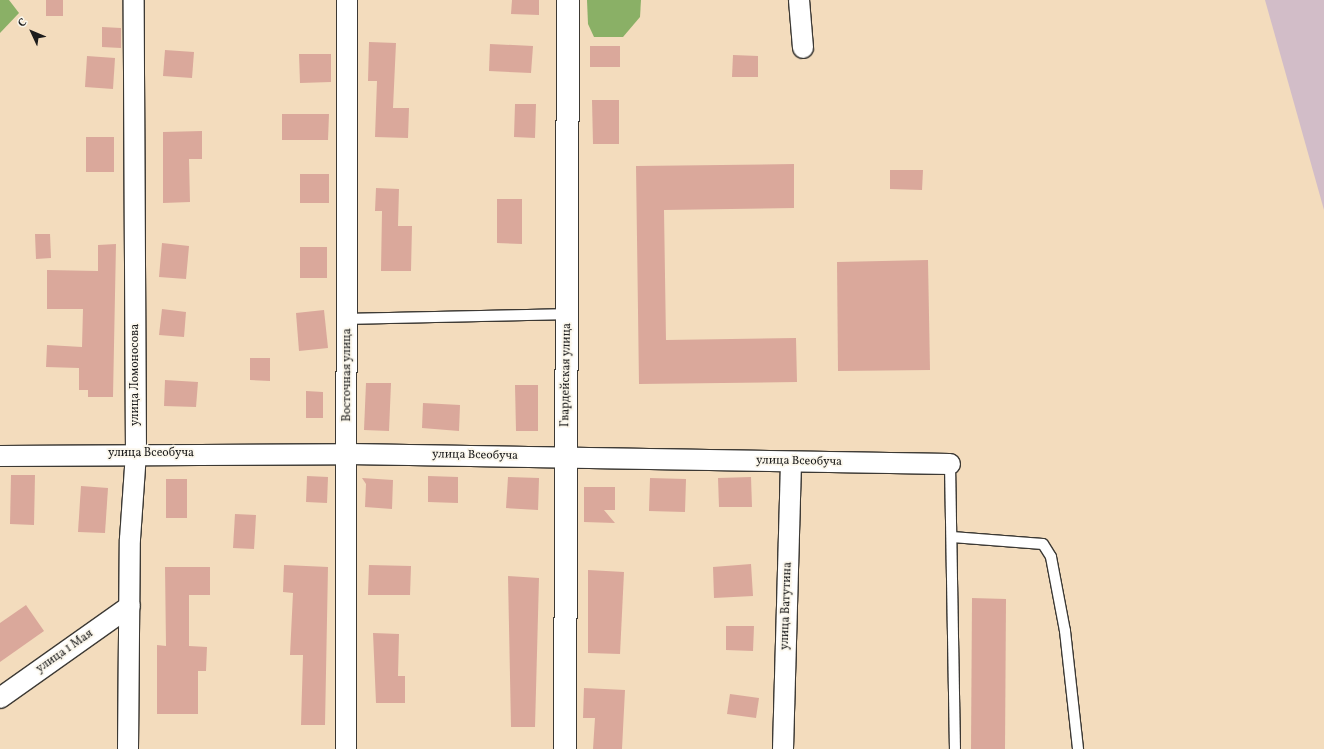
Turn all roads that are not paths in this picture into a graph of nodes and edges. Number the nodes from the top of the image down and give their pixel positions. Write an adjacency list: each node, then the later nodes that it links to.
1 (134, 0): 8 (street, улица Ломоносова)
2 (347, 0): 7 (street, Восточная улица)
3 (568, 0): 6 (street, Гвардейская улица)
4 (799, 0): 5 (street)
5 (803, 48)
6 (568, 314): 7 (lane); 11 (street, Гвардейская улица)
7 (348, 319): 9 (street, Восточная улица)
8 (136, 454): 9 (street, улица Всеобуча); 10 (street, улица Всеобуча); 15 (street, улица Ломоносова)
9 (348, 454): 11 (street, улица Всеобуча); 18 (street, Восточная улица)
10 (0, 456)
11 (566, 457): 12 (street, улица Всеобуча); 19 (street, Гвардейская улица)
12 (791, 462): 13 (street, улица Всеобуча); 20 (street, улица Ватутина)
13 (950, 464): 14 (lane)
14 (952, 537): 21 (lane); 22 (lane)
15 (130, 606): 16 (street, улица 1 Мая); 17 (street, улица Ломоносова)
16 (0, 698)
17 (128, 749)
18 (346, 749)
19 (565, 749)
20 (783, 749)
21 (955, 749)
22 (1078, 749)

